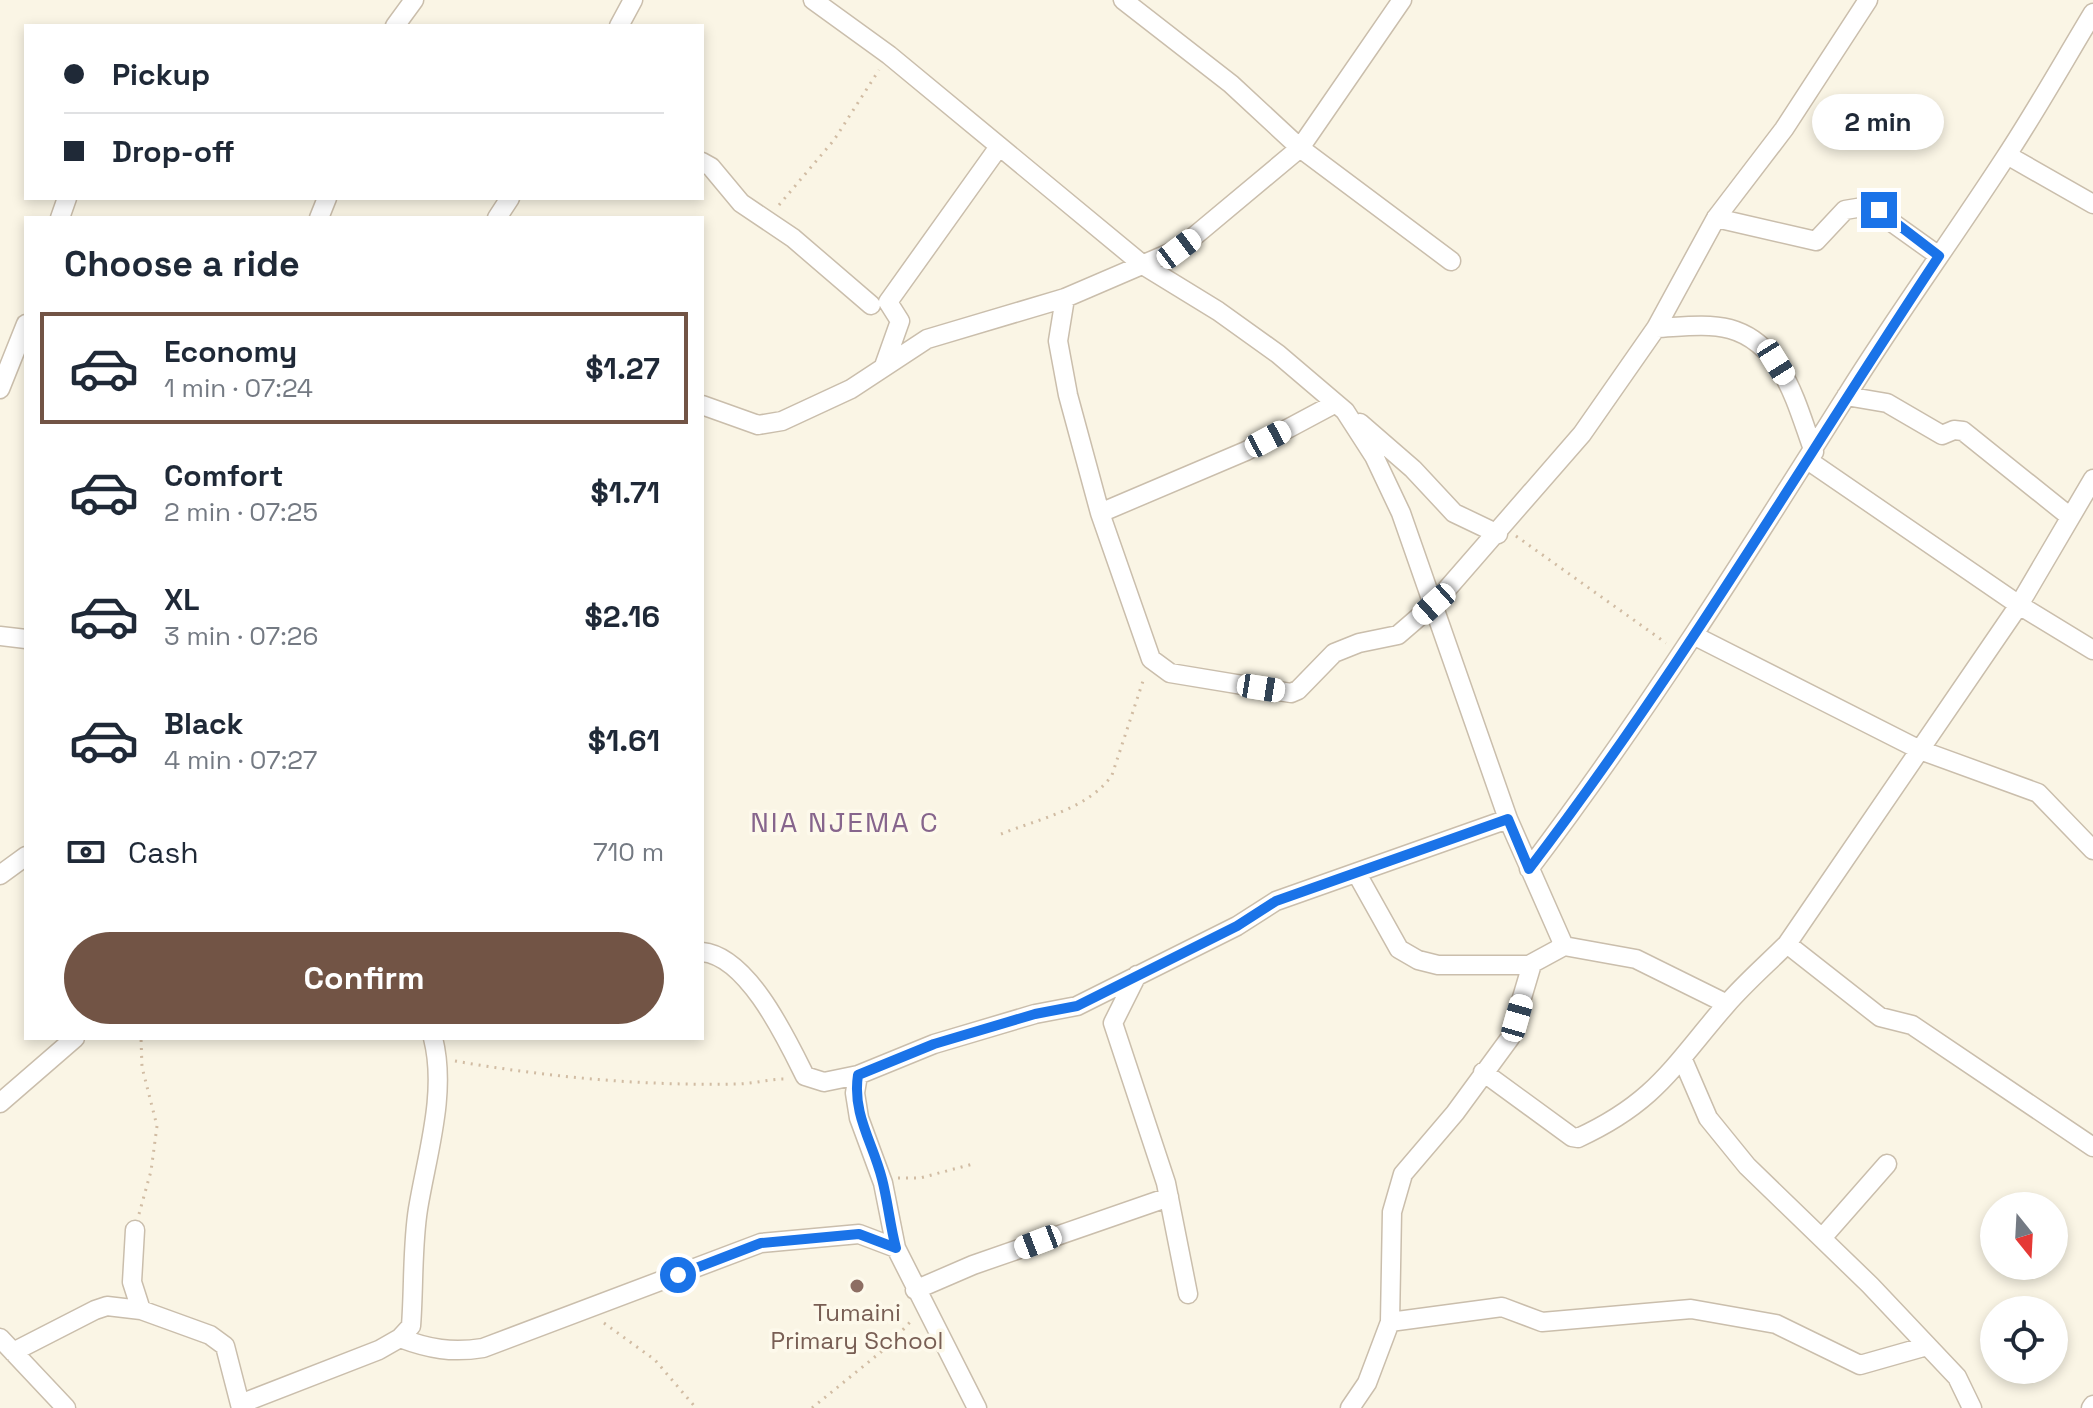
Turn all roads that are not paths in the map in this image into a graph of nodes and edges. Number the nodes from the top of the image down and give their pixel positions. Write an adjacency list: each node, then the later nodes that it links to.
1 (414, 0): 8 (street)
2 (633, 0): 9 (street)
3 (813, 0): 10 (street)
4 (1123, 0): 11 (street)
5 (1402, 0): 11 (street)
6 (1868, 0): 15 (street)
7 (2093, 13): 12 (street)
8 (396, 24)
9 (620, 24)
10 (998, 148): 18 (street); 23 (street)
11 (1300, 148): 17 (street); 18 (street)
12 (2007, 155): 14 (street); 16 (street)
13 (704, 163): 20 (street)
14 (2093, 204)
15 (1716, 218): 16 (street); 21 (street)
16 (1939, 256): 25 (street)
17 (1451, 261)
18 (1143, 265): 19 (street); 27 (street)
19 (1065, 298): 23 (street); 30 (street)
20 (871, 305)
21 (1656, 328): 28 (street); 32 (street)
22 (24, 329): 24 (street)
23 (884, 366): 26 (street)
24 (0, 389)
25 (1846, 396): 28 (street); 31 (street)
26 (704, 406)
27 (1340, 407): 30 (street); 32 (street); 33 (street)
28 (1811, 456): 34 (street); 36 (street)
29 (2093, 479): 31 (street)
30 (1100, 513): 33 (street)
31 (2069, 516): 34 (street)
32 (1501, 531): 33 (street)
33 (1434, 604): 40 (street)
34 (2019, 605): 38 (street); 39 (street)
35 (0, 636): 37 (street)
36 (1695, 636): 39 (street); 43 (street)
37 (24, 639)
38 (2093, 650)
39 (1920, 750): 41 (street); 46 (street)
40 (1508, 819): 43 (street); 44 (street)
41 (2093, 850)
42 (24, 857): 45 (street)
43 (1529, 869): 47 (street)
44 (1357, 874): 49 (street); 50 (street)
45 (0, 875)
46 (1787, 944): 51 (street); 60 (street)
47 (1564, 946): 49 (street); 51 (street)
48 (704, 953): 58 (street)
49 (1532, 964): 57 (street)
50 (1137, 975): 52 (street); 53 (street)
51 (1727, 1004): 56 (street)
52 (1077, 1006): 53 (street); 58 (street)
53 (1113, 1023): 62 (street)
54 (73, 1040): 59 (street)
55 (434, 1040): 71 (street)
56 (1683, 1060): 57 (street); 64 (street)
57 (1483, 1072): 69 (street)
58 (858, 1075): 65 (street)
59 (0, 1103)
60 (2091, 1141)
61 (1887, 1164): 64 (street)
62 (1169, 1197): 66 (street); 67 (street)
63 (135, 1230): 68 (street)
64 (1822, 1238): 72 (street)
65 (896, 1248): 67 (street); 71 (street)
66 (1188, 1294)
67 (919, 1298): 76 (street)
68 (141, 1310): 73 (street); 74 (street)
69 (1390, 1322): 72 (street); 77 (street)
70 (0, 1338): 73 (street)
71 (400, 1338): 74 (street)
72 (1927, 1346): 78 (street)
73 (13, 1352): 75 (street)
74 (240, 1406)
75 (66, 1408)
76 (977, 1408)
77 (1350, 1408)
78 (1972, 1408)

